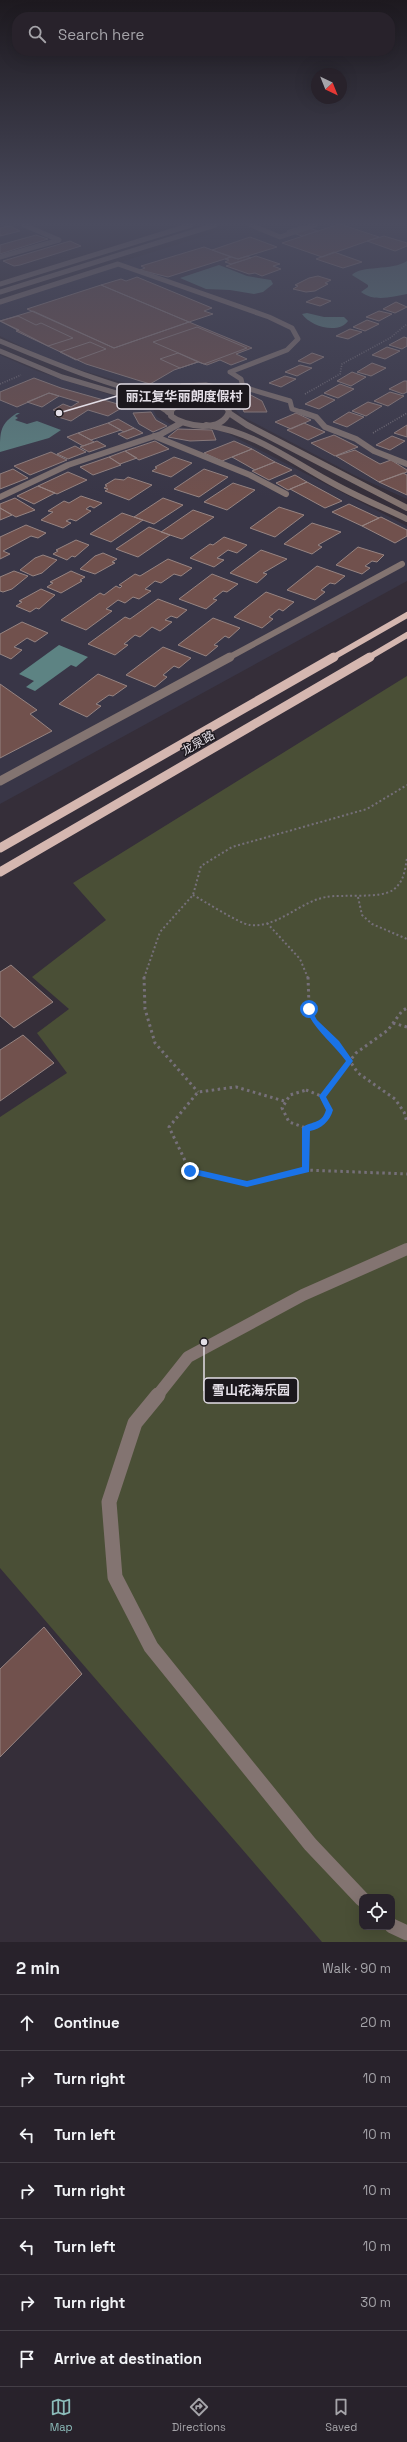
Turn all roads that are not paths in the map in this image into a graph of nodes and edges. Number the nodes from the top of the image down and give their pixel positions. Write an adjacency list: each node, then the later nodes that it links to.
1 (266, 316): 10 (street)
2 (0, 340): 4 (street)
3 (0, 351): 5 (street)
4 (186, 402): 5 (street); 6 (street)
5 (170, 413): 7 (street)
6 (229, 413): 8 (street); 13 (street)
7 (181, 423): 8 (street); 9 (street)
8 (206, 425): 14 (street)
9 (154, 436): 11 (street); 12 (street)
10 (407, 464)
11 (286, 494)
12 (0, 497)
13 (407, 508)
14 (407, 519)
15 (402, 564): 18 (street)
16 (407, 615): 19 (main road, 龙泉路)
17 (407, 635): 20 (main road, 龙泉路)
18 (0, 781)
19 (0, 848)
20 (0, 872)
21 (407, 1249): 22 (street)
22 (359, 1896)
23 (395, 1927): 24 (street)
24 (407, 1933)

